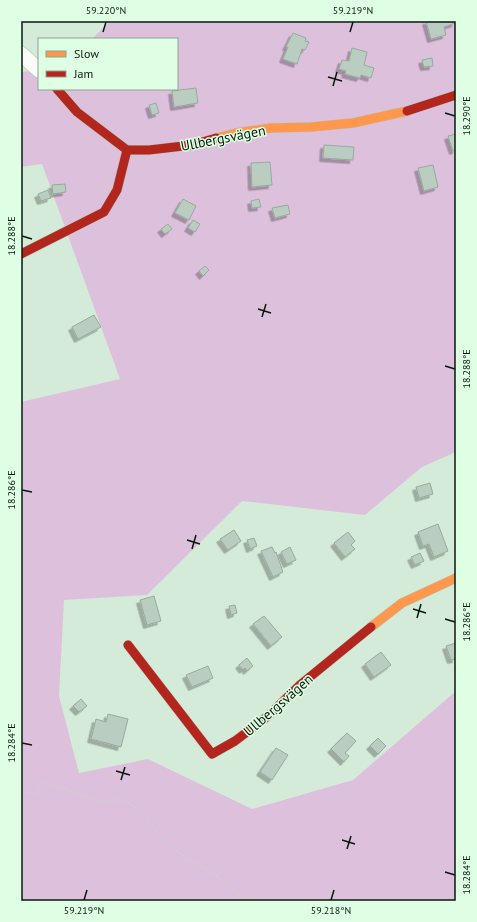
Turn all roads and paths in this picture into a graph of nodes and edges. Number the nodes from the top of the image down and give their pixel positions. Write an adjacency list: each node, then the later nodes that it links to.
1 (21, 54): 2 (street)
2 (38, 69)
3 (58, 90): 5 (street)
4 (456, 94): 5 (street, Ullbergsvägen)
5 (127, 150): 6 (street)
6 (21, 254)
7 (456, 578): 8 (street, Ullbergsvägen)
8 (128, 645)
9 (21, 794): 10 (path)
10 (245, 901)

